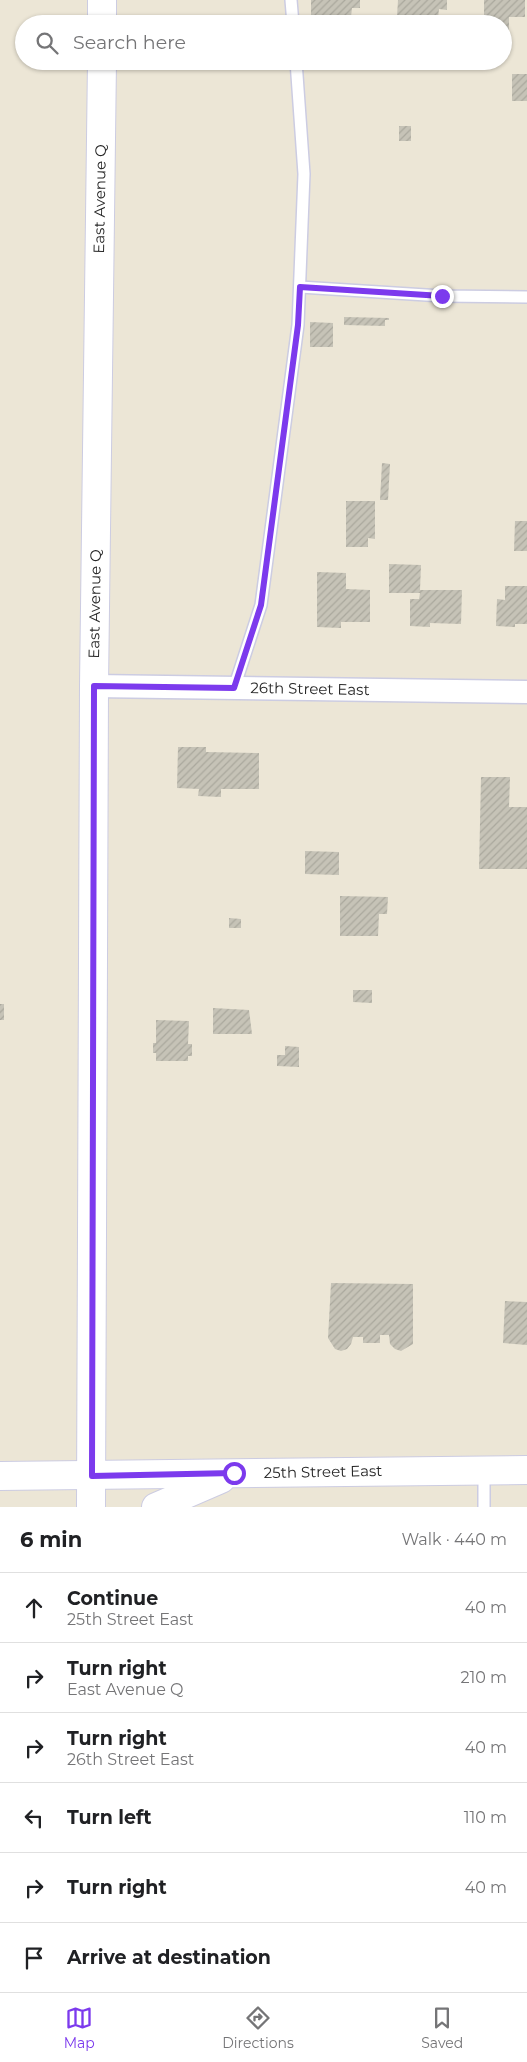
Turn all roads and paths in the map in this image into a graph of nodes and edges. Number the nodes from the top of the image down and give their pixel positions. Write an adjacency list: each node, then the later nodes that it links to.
1 (102, 0): 3 (main road)
2 (291, 0): 4 (lane)
3 (102, 15)
4 (293, 15)
5 (102, 70): 9 (main road, East Avenue Q)
6 (297, 70): 7 (lane)
7 (300, 287): 8 (lane); 10 (lane)
8 (527, 297)
9 (94, 686): 10 (street, 26th Street East); 16 (main road, East Avenue Q)
10 (234, 688): 11 (street, 26th Street East)
11 (527, 692)
12 (527, 1470): 13 (main road, 25th Street East)
13 (484, 1471): 14 (main road, 25th Street East); 19 (lane)
14 (234, 1473): 16 (main road, 25th Street East); 18 (main road)
15 (0, 1476): 16 (main road, 25th Street East)
16 (92, 1476): 17 (main road, East Avenue Q)
17 (91, 1507)
18 (156, 1507)
19 (484, 1507)

